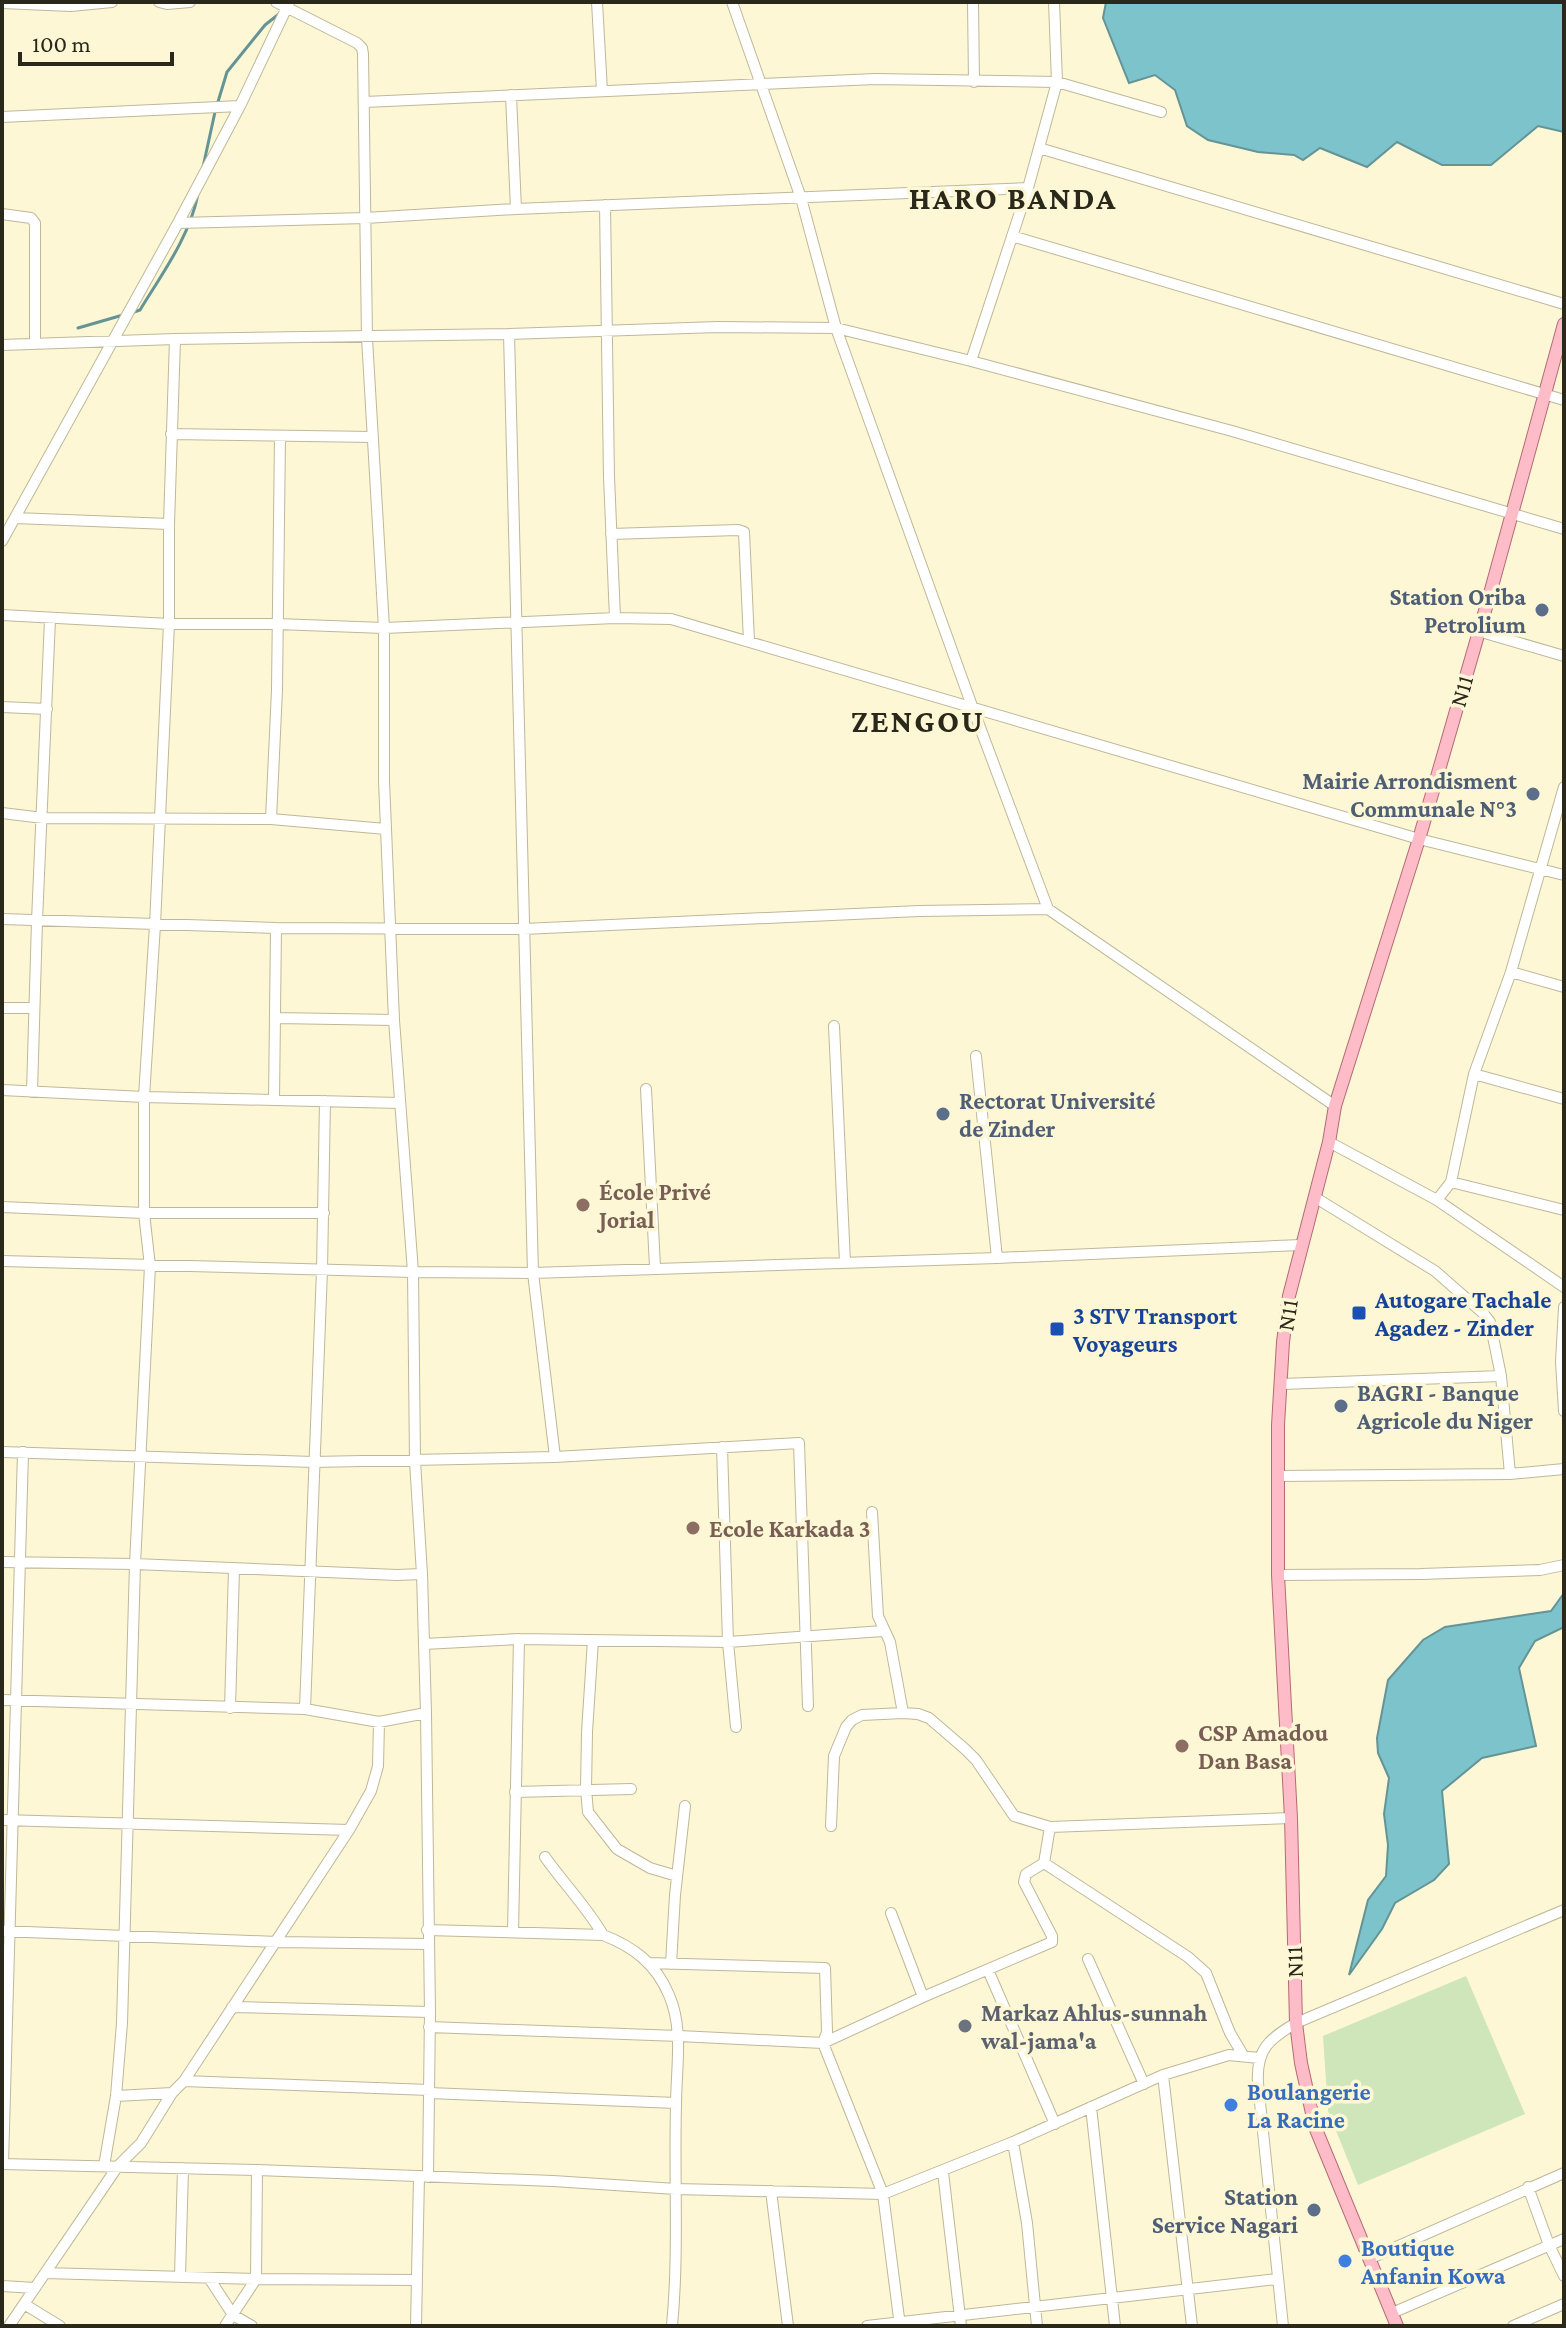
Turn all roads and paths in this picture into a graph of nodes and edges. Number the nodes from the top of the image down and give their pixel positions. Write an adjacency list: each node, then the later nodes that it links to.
1 (112, 2): 10 (street)
2 (159, 2): 3 (street)
3 (190, 2)
4 (276, 2): 11 (street)
5 (597, 2): 15 (street)
6 (732, 2): 14 (street)
7 (973, 2): 12 (street)
8 (1054, 2): 13 (street)
9 (2, 3): 10 (street)
10 (71, 4)
11 (289, 4): 17 (street); 18 (street)
12 (974, 82): 13 (street); 14 (street)
13 (1057, 82): 19 (street); 21 (street)
14 (761, 84): 15 (street); 23 (street)
15 (602, 91): 16 (street)
16 (511, 95): 17 (street); 25 (street)
17 (365, 102): 27 (street)
18 (240, 106): 20 (street); 28 (street)
19 (1161, 112)
20 (2, 117)
21 (1039, 148): 22 (street); 30 (street)
22 (1028, 188): 23 (street); 29 (street)
23 (801, 198): 24 (street); 32 (street)
24 (605, 205): 25 (street); 33 (street)
25 (516, 209): 27 (street)
26 (2, 214): 38 (street)
27 (365, 218): 28 (street); 35 (street)
28 (178, 223): 37 (street)
29 (1012, 236): 40 (street); 41 (street)
30 (1564, 304)
31 (1564, 324): 41 (main road, N11)
32 (836, 328): 33 (street); 40 (street); 62 (street)
33 (606, 331): 34 (street); 50 (street)
34 (509, 334): 35 (street); 55 (street)
35 (367, 338): 36 (street); 45 (street)
36 (175, 339): 37 (street); 43 (street)
37 (112, 341): 38 (street); 47 (street)
38 (35, 343): 39 (street)
39 (2, 345)
40 (971, 361): 46 (street)
41 (1545, 394): 42 (street); 46 (main road, N11)
42 (1564, 400)
43 (171, 434): 44 (street); 48 (street)
44 (280, 436): 45 (street); 57 (street)
45 (373, 437): 58 (street)
46 (1513, 513): 49 (street); 59 (main road, N11)
47 (15, 518): 48 (street); 51 (street)
48 (169, 524): 56 (street)
49 (1564, 529)
50 (611, 534): 53 (street); 60 (street)
51 (2, 541)
52 (2, 615): 54 (street)
53 (615, 618): 55 (street); 60 (street)
54 (50, 619): 56 (street); 64 (street)
55 (517, 623): 58 (street); 80 (street)
56 (169, 624): 57 (street); 68 (street)
57 (277, 624): 58 (street); 69 (street)
58 (384, 628): 70 (street)
59 (1478, 631): 61 (street); 71 (main road, N11)
60 (749, 641): 62 (street)
61 (1564, 656)
62 (972, 706): 71 (street); 74 (street)
63 (2, 707): 64 (street)
64 (47, 709): 67 (street)
65 (1564, 787): 72 (street)
66 (2, 813): 67 (street)
67 (43, 818): 68 (street); 76 (street)
68 (160, 818): 69 (street); 77 (street)
69 (271, 819): 70 (street)
70 (386, 829): 79 (street)
71 (1419, 839): 72 (street); 98 (main road, N11)
72 (1540, 868): 73 (street); 81 (street)
73 (1564, 875)
74 (1048, 909): 80 (street); 98 (street)
75 (2, 919): 76 (street)
76 (37, 921): 77 (street); 84 (street)
77 (155, 925): 78 (street); 93 (street)
78 (276, 928): 79 (street); 85 (street)
79 (390, 929): 80 (street); 86 (street)
80 (523, 929): 115 (street)
81 (1511, 972): 82 (street); 89 (street)
82 (1564, 987)
83 (2, 1008): 84 (street)
84 (34, 1008): 92 (street)
85 (277, 1018): 86 (street); 95 (street)
86 (394, 1020): 97 (street)
87 (834, 1026): 110 (street)
88 (976, 1056): 108 (street)
89 (1474, 1074): 94 (street); 100 (street)
90 (646, 1089): 112 (street)
91 (2, 1090): 92 (street)
92 (32, 1092): 93 (street)
93 (144, 1097): 95 (street); 105 (street)
94 (1564, 1099)
95 (274, 1100): 96 (street)
96 (325, 1101): 97 (street); 106 (street)
97 (400, 1103): 114 (street)
98 (1335, 1106): 99 (main road, N11)
99 (1329, 1142): 101 (main road, N11); 102 (street)
100 (1451, 1182): 102 (street); 104 (street)
101 (1316, 1198): 107 (main road, N11); 118 (street)
102 (1437, 1200): 116 (street)
103 (2, 1207): 105 (street)
104 (1564, 1210)
105 (144, 1213): 106 (street); 111 (street)
106 (324, 1213): 113 (street)
107 (1301, 1245): 108 (street); 119 (main road, N11)
108 (997, 1258): 110 (street)
109 (2, 1261): 111 (street)
110 (845, 1262): 112 (street)
111 (150, 1266): 113 (street); 124 (street)
112 (655, 1267): 115 (street)
113 (322, 1270): 114 (street); 127 (street)
114 (413, 1272): 115 (street); 126 (street)
115 (533, 1273): 125 (street)
116 (1564, 1287)
117 (1564, 1307): 120 (street)
118 (1501, 1376): 119 (street); 129 (street)
119 (1282, 1384): 130 (main road, N11)
120 (1564, 1411)
121 (722, 1447): 125 (street); 141 (street); 144 (street)
122 (2, 1452): 123 (street)
123 (23, 1452): 124 (street); 133 (street)
124 (142, 1456): 127 (street); 134 (street)
125 (555, 1457): 126 (street)
126 (415, 1461): 127 (street); 138 (street)
127 (313, 1462): 137 (street)
128 (1564, 1469): 129 (street)
129 (1510, 1474): 130 (street)
130 (1277, 1476): 139 (main road, N11)
131 (872, 1512): 140 (street)
132 (2, 1562): 133 (street)
133 (20, 1562): 134 (street); 147 (street)
134 (135, 1564): 136 (street); 148 (street)
135 (1564, 1565): 139 (street)
136 (234, 1569): 137 (street); 150 (street)
137 (310, 1571): 138 (street); 151 (street)
138 (422, 1574): 145 (street)
139 (1278, 1575): 160 (main road, N11)
140 (883, 1631): 141 (street); 153 (street)
141 (806, 1636): 144 (street); 149 (street)
142 (519, 1639): 143 (street); 145 (street); 158 (street)
143 (593, 1640): 144 (street); 156 (street)
144 (728, 1642): 155 (street)
145 (424, 1644): 152 (street)
146 (2, 1700): 147 (street)
147 (15, 1701): 148 (street); 161 (street)
148 (132, 1705): 150 (street); 162 (street)
149 (808, 1706)
150 (230, 1708): 151 (street)
151 (305, 1709): 154 (street)
152 (426, 1713): 154 (street); 171 (street)
153 (903, 1713): 163 (street); 164 (street)
154 (379, 1722): 165 (street)
155 (736, 1727)
156 (586, 1789): 157 (street); 158 (street); 168 (street)
157 (631, 1789)
158 (515, 1792): 173 (street)
159 (685, 1806): 168 (street)
160 (1291, 1818): 164 (street); 185 (main road, N11)
161 (7, 1820): 162 (street); 172 (street)
162 (128, 1824): 165 (street); 174 (street)
163 (831, 1826)
164 (1050, 1827): 167 (street)
165 (349, 1830): 176 (street)
166 (545, 1857): 175 (street)
167 (1044, 1863): 181 (street); 189 (street)
168 (677, 1876): 180 (street)
169 (1564, 1910): 185 (street)
170 (891, 1913): 182 (street)
171 (427, 1930): 173 (street); 177 (street)
172 (5, 1931): 174 (street); 201 (street)
173 (513, 1932): 175 (street)
174 (125, 1935): 176 (street); 196 (street)
175 (603, 1935): 179 (street)
176 (277, 1942): 177 (street); 183 (street)
177 (428, 1944): 184 (street)
178 (1088, 1959): 193 (street)
179 (648, 1963): 180 (street); 187 (street)
180 (671, 1964): 188 (street)
181 (988, 1970): 182 (street); 199 (street)
182 (923, 1997): 188 (street)
183 (232, 2007): 184 (street); 192 (street)
184 (430, 2012): 186 (street)
185 (1296, 2023): 190 (street); 215 (main road, N11)
186 (429, 2027): 187 (street); 194 (street)
187 (679, 2036): 188 (street); 197 (street)
188 (823, 2043): 212 (street)
189 (1243, 2055): 190 (street); 191 (street)
190 (1259, 2058): 221 (street)
191 (1163, 2075): 193 (street); 225 (street)
192 (184, 2081): 194 (street); 195 (street)
193 (1144, 2084): 198 (street)
194 (430, 2092): 197 (street); 208 (street)
195 (172, 2093): 196 (street); 203 (street)
196 (116, 2096): 202 (street)
197 (676, 2103): 210 (street)
198 (1091, 2107): 199 (street); 226 (street)
199 (1055, 2124): 200 (street)
200 (1013, 2142): 206 (street); 229 (street)
201 (2, 2164): 202 (street)
202 (104, 2166): 203 (street)
203 (118, 2166): 204 (street); 216 (street)
204 (183, 2168): 205 (street); 217 (street)
205 (257, 2170): 208 (street); 220 (street)
206 (943, 2172): 212 (street); 232 (street)
207 (1564, 2173): 209 (street)
208 (424, 2176): 210 (street); 222 (street)
209 (1528, 2187): 214 (street); 215 (street)
210 (676, 2189): 211 (street); 239 (street)
211 (771, 2191): 212 (street); 240 (street)
212 (883, 2194): 233 (street)
213 (1564, 2239): 214 (street)
214 (1549, 2245): 218 (street); 230 (street)
215 (1369, 2259): 230 (main road, N11)
216 (45, 2273): 217 (street); 224 (street)
217 (180, 2276): 219 (street)
218 (1564, 2276)
219 (209, 2278): 220 (street); 231 (street)
220 (256, 2279): 222 (street); 231 (street)
221 (1277, 2279): 225 (street); 245 (street)
222 (417, 2280): 238 (street)
223 (2, 2286): 224 (street)
224 (35, 2288): 227 (street)
225 (1187, 2290): 226 (street); 244 (street)
226 (1111, 2297): 229 (street); 243 (street)
227 (24, 2304): 234 (street); 235 (street)
228 (1564, 2304): 247 (street)
229 (1035, 2305): 232 (street); 242 (street)
230 (1392, 2313): 246 (main road, N11)
231 (233, 2315): 236 (street); 237 (street)
232 (960, 2322): 233 (street)
233 (900, 2324): 241 (street)
234 (9, 2326)
235 (60, 2326)
236 (225, 2326)
237 (252, 2326)
238 (416, 2326)
239 (672, 2326)
240 (788, 2326)
241 (867, 2326)
242 (1037, 2326)
243 (1115, 2326)
244 (1192, 2326)
245 (1283, 2326)
246 (1397, 2326)
247 (1513, 2326)

